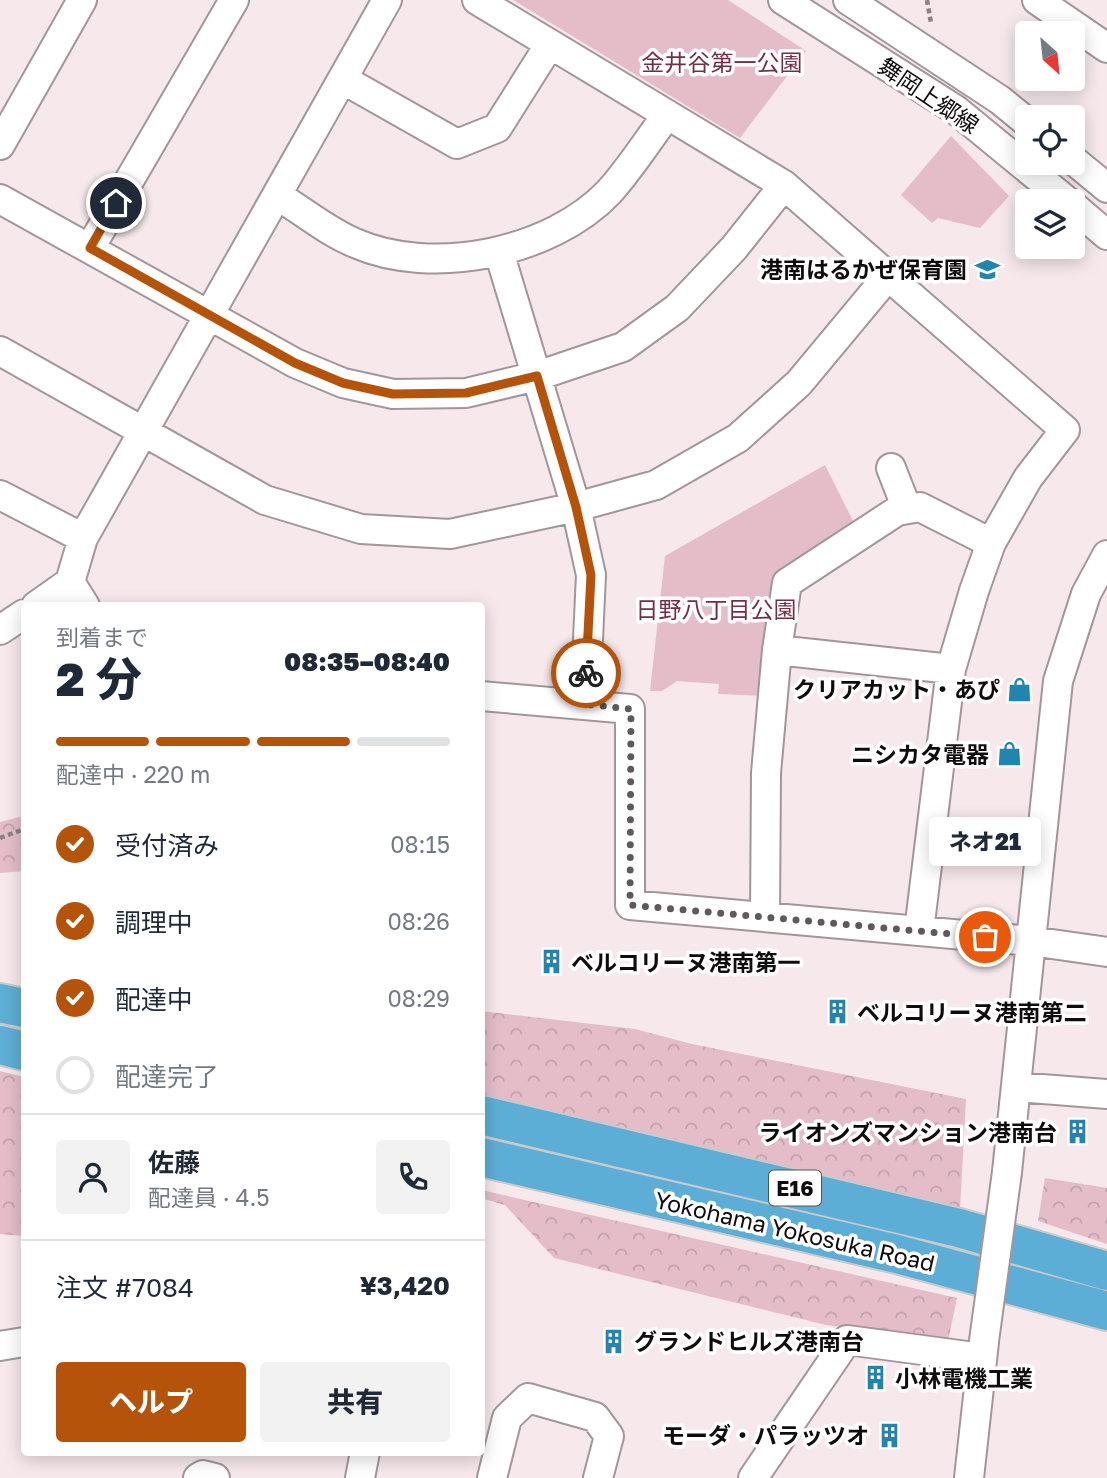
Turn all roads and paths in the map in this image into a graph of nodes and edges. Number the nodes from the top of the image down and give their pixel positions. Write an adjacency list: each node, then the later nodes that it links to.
1 (82, 0): 15 (street)
2 (234, 0): 24 (street)
3 (387, 0): 12 (street)
4 (477, 0): 10 (street)
5 (783, 0): 19 (street, 舞岡上郷線)
6 (848, 0): 13 (street, 舞岡上郷線)
7 (927, 0): 9 (path)
8 (1037, 0): 11 (street)
9 (926, 31)
10 (550, 44): 12 (street); 14 (street)
11 (1107, 48)
12 (344, 80): 20 (street)
13 (1015, 112)
14 (667, 115): 17 (street); 25 (street)
15 (0, 145)
16 (1085, 170): 18 (street)
17 (784, 185): 26 (street); 29 (street)
18 (1107, 188)
19 (1052, 189)
20 (278, 196): 25 (street); 27 (street)
21 (0, 199): 24 (street)
22 (1085, 216): 23 (street)
23 (1107, 235)
24 (90, 248): 27 (street)
25 (499, 252): 29 (street)
26 (888, 276): 33 (street); 36 (street)
27 (208, 314): 29 (street); 30 (street)
28 (0, 351): 30 (street)
29 (537, 376): 33 (street)
30 (142, 429): 33 (street); 35 (street)
31 (891, 468): 34 (street)
32 (0, 495): 35 (street)
33 (576, 507): 45 (street)
34 (907, 509): 36 (street); 42 (street)
35 (83, 538): 38 (street)
36 (991, 543): 43 (street)
37 (1107, 555): 50 (street)
38 (78, 594): 39 (street)
39 (50, 602)
40 (21, 616): 41 (street)
41 (0, 630)
42 (777, 650): 43 (street); 48 (street)
43 (951, 669): 49 (street)
44 (485, 696): 45 (street)
45 (584, 704): 48 (street)
46 (21, 830): 47 (path)
47 (0, 838)
48 (765, 915): 49 (street)
49 (919, 931): 50 (street)
50 (1031, 941): 51 (street); 54 (street)
51 (1107, 952)
52 (0, 1045): 53 (highway)
53 (21, 1050)
54 (1016, 1087): 55 (street); 62 (street, bridge)
55 (1107, 1094)
56 (485, 1116): 58 (highway, Yokohama Yokosuka Road / E16)
57 (485, 1158): 59 (highway, Yokohama Yokosuka Road / E16)
58 (1107, 1271)
59 (1107, 1311)
60 (21, 1342): 61 (street)
61 (0, 1346)
62 (983, 1350): 69 (street); 70 (street)
63 (365, 1456): 66 (street)
64 (198, 1478): 65 (street)
65 (215, 1478)
66 (359, 1478)
67 (492, 1478): 68 (street)
68 (598, 1478)
69 (753, 1478)
70 (969, 1478)

